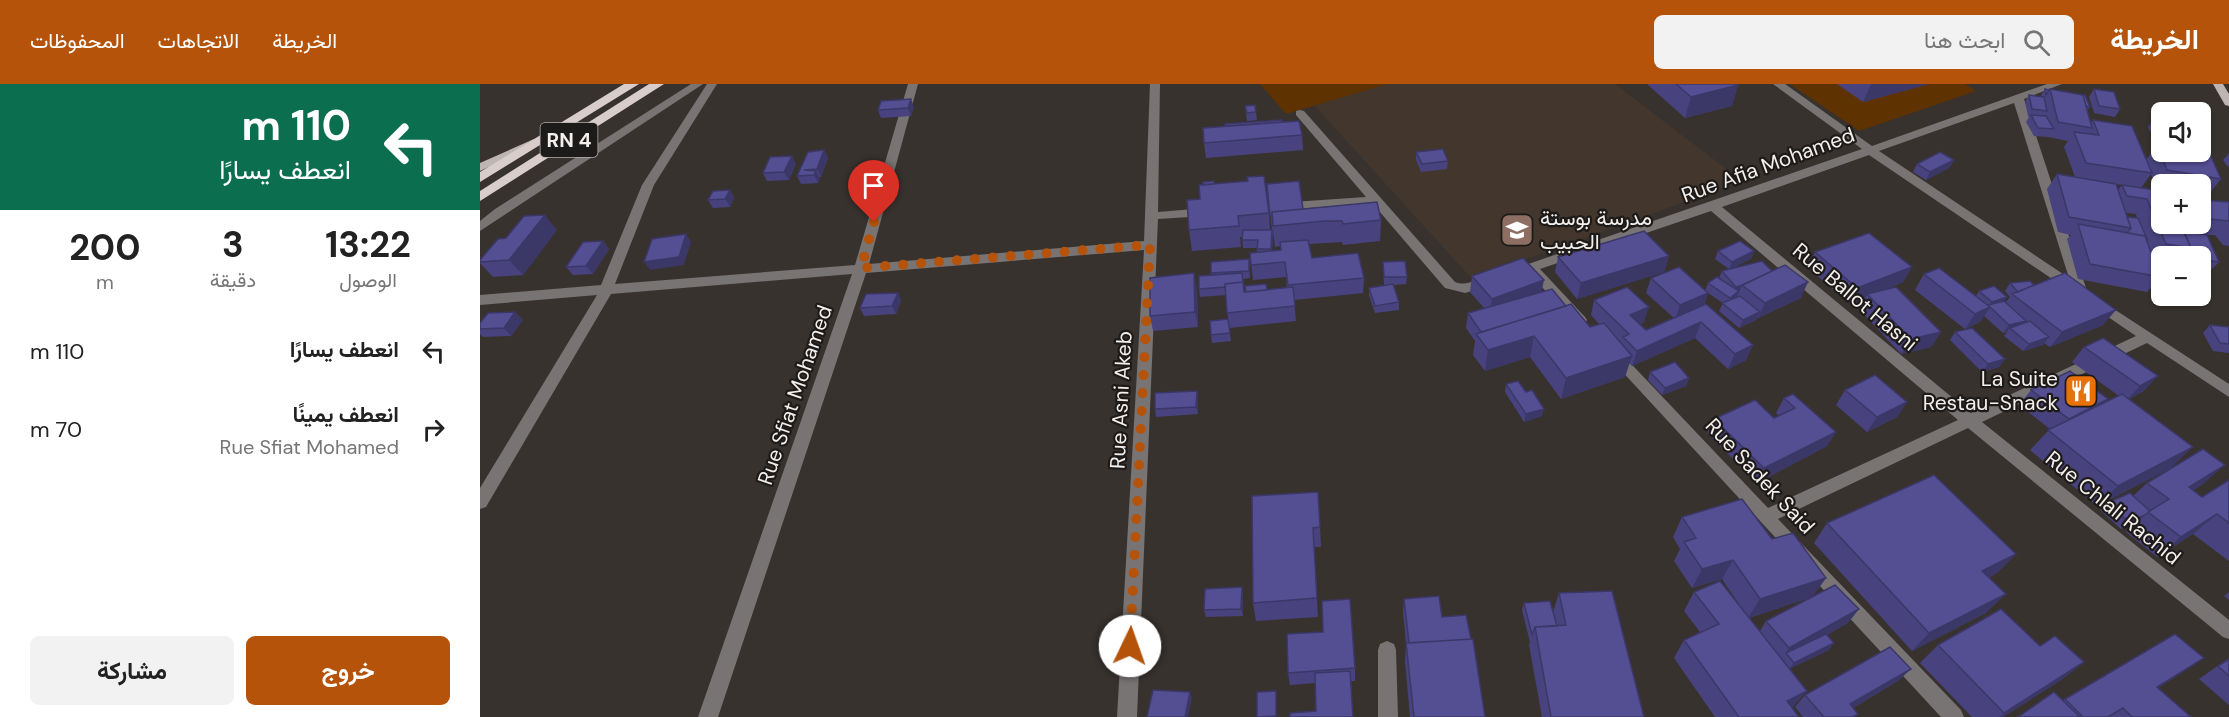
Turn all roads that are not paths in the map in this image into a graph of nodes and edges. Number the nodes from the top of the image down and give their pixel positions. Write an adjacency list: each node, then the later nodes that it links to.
1 (633, 84): 13 (highway, RN 4)
2 (658, 84): 17 (highway, RN 4)
3 (698, 84): 21 (street)
4 (712, 84): 25 (street)
5 (913, 84): 23 (street, Rue Sfiat Mohamed)
6 (1155, 84): 20 (street, Rue Asni Akeb)
7 (1778, 84): 14 (street)
8 (2057, 84): 10 (street, Rue Afia Mohamed)
9 (2218, 84): 11 (main road)
10 (2018, 98): 14 (street, Rue Afia Mohamed); 26 (street)
11 (2229, 103)
12 (1300, 113): 18 (street)
13 (556, 131): 15 (main road); 16 (highway, RN 4)
14 (1870, 150): 19 (street, Rue Afia Mohamed); 26 (street)
15 (480, 167)
16 (480, 178)
17 (480, 197)
18 (1376, 200): 20 (street); 24 (street, Rue Afia Mohamed)
19 (1713, 206): 24 (street, Rue Afia Mohamed); 32 (street, Rue Ballot Hasni)
20 (1152, 216): 22 (street, Rue Asni Akeb)
21 (480, 227)
22 (1150, 245): 23 (street); 38 (street, Rue Asni Akeb)
23 (861, 268): 25 (street); 37 (street, Rue Sfiat Mohamed)
24 (1531, 268): 28 (street)
25 (606, 291): 27 (street); 33 (street)
26 (2080, 291): 29 (street)
27 (480, 300)
28 (1588, 328)
29 (2147, 337): 31 (street); 32 (street)
30 (1604, 345): 34 (street, Rue Sadek Said)
31 (2229, 391)
32 (1970, 421): 34 (street); 35 (street, Rue Chlali Rachid)
33 (480, 502)
34 (1768, 516): 40 (street, Rue Sadek Said)
35 (2229, 631)
36 (1387, 650): 39 (street)
37 (708, 717)
38 (1127, 717)
39 (1388, 717)
40 (1954, 717)

